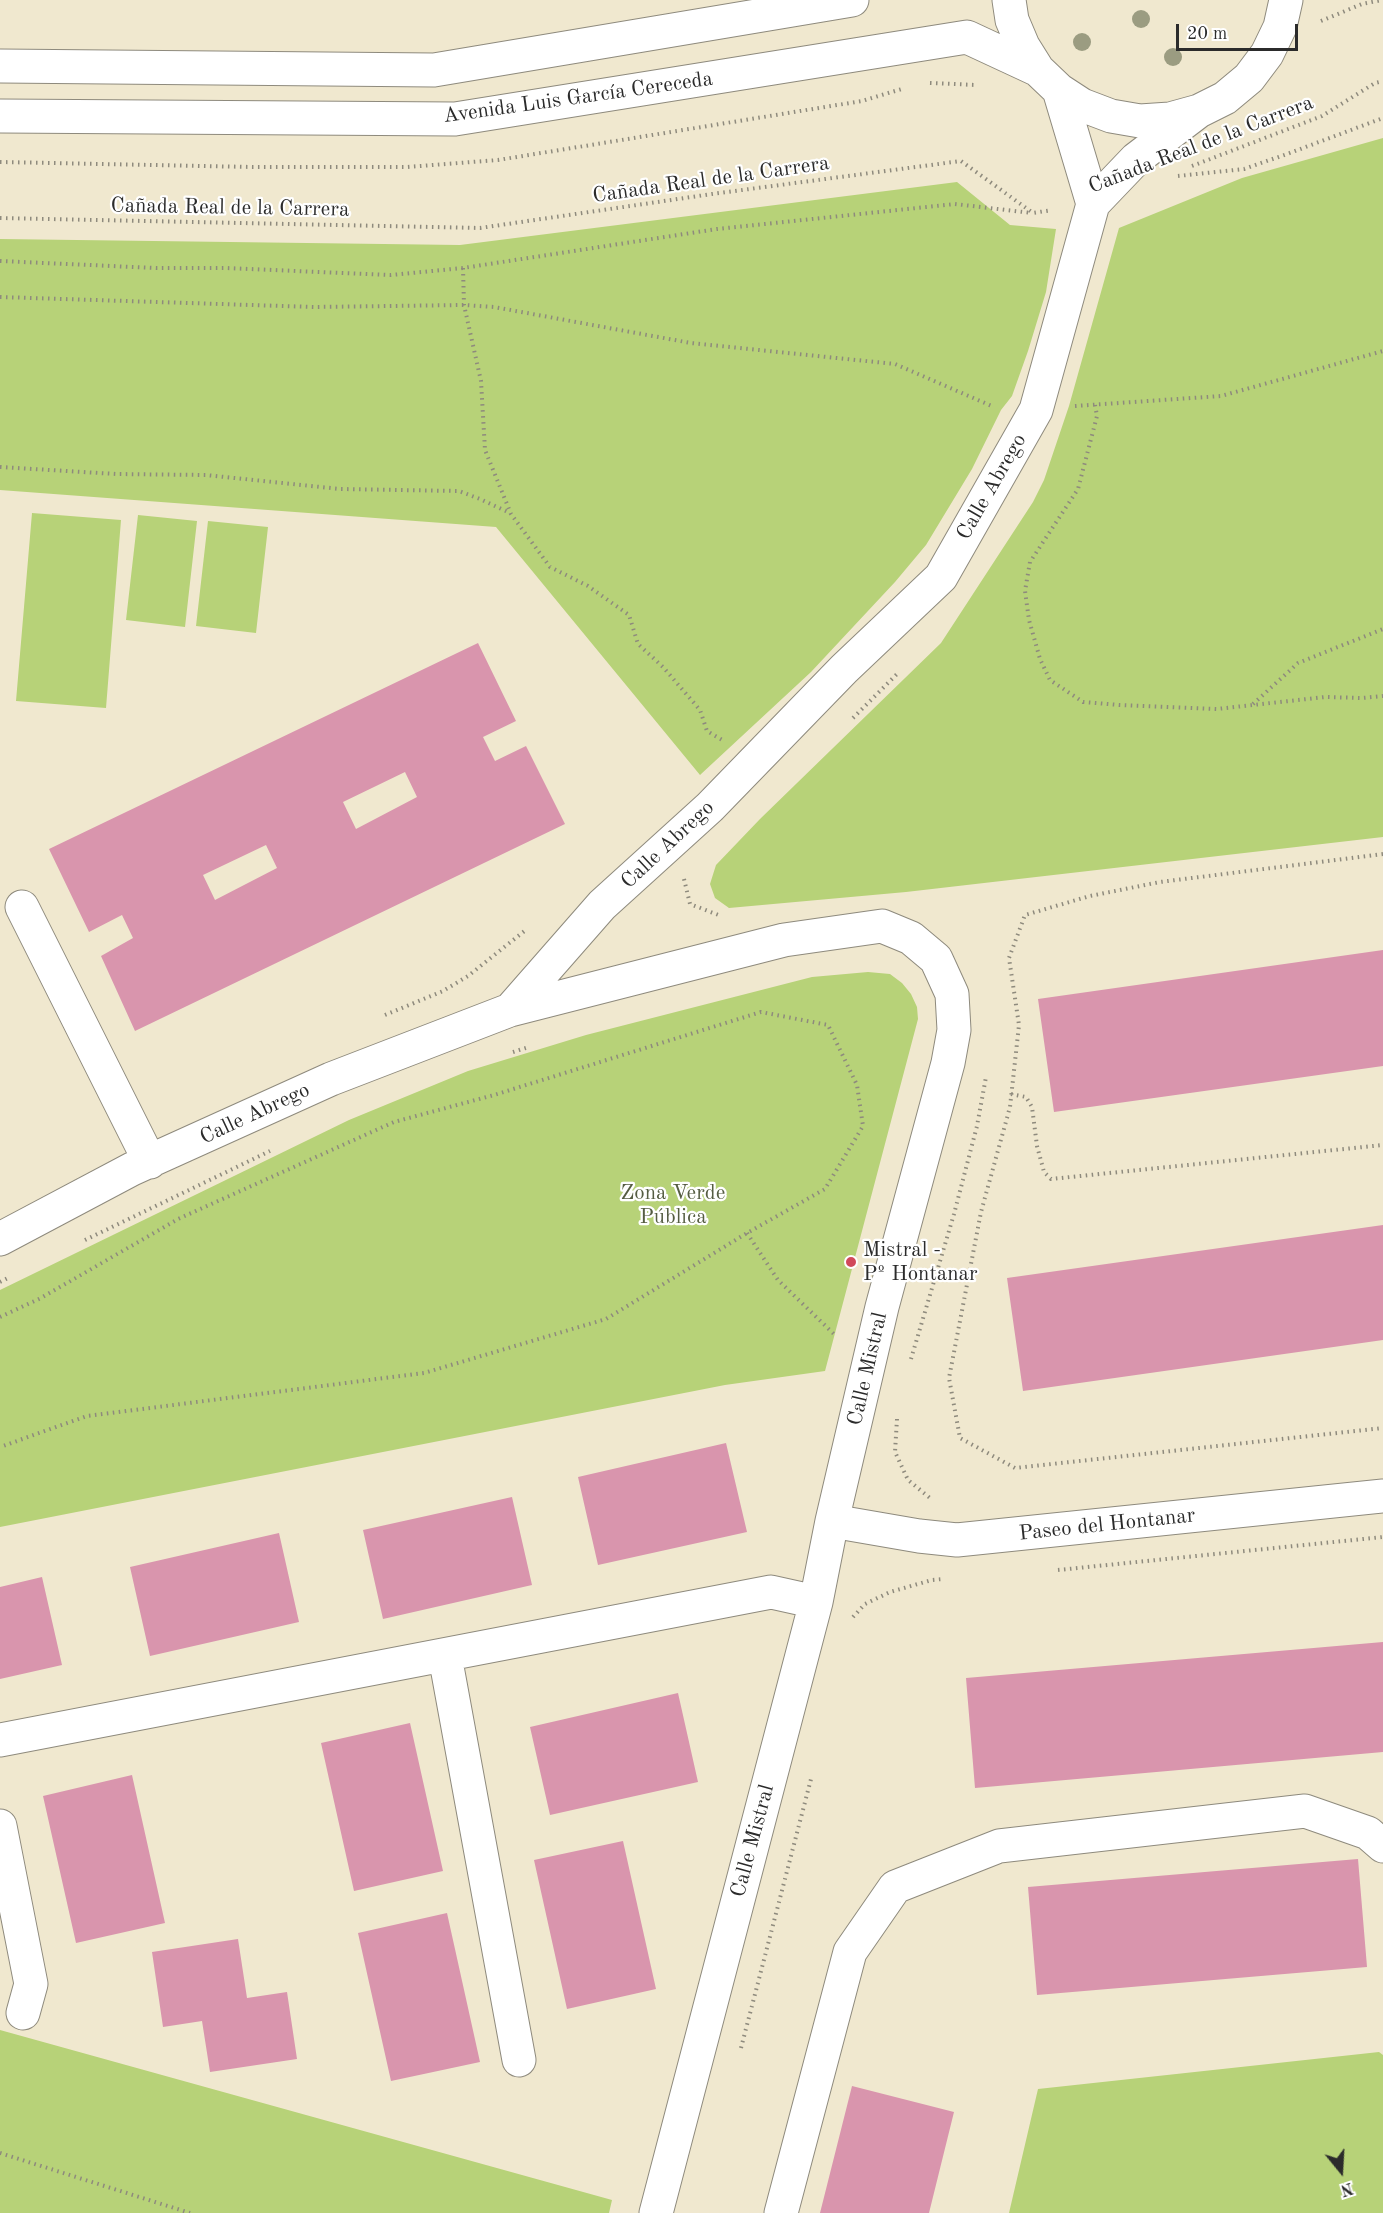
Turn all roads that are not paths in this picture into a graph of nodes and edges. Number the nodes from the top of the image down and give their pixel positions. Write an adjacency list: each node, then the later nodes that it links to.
1 (852, 0): 5 (street)
2 (1009, 0): 6 (street)
3 (1309, 0): 4 (street)
4 (1283, 14): 7 (street)
5 (0, 66)
6 (1049, 80): 7 (street, Avenida Luis García Cereceda); 8 (street, Avenida Luis García Cereceda); 9 (street)
7 (1199, 111): 9 (street, Calle Abrego)
8 (0, 117)
9 (1093, 204): 11 (street, Calle Abrego)
10 (22, 907): 12 (street)
11 (510, 1010): 12 (street, Calle Abrego); 15 (street, Calle Mistral)
12 (150, 1162): 13 (street, Calle Abrego)
13 (0, 1239)
14 (1383, 1496): 15 (street, Paseo del Hontanar)
15 (832, 1521): 16 (street, Calle Mistral)
16 (816, 1602): 17 (street); 23 (street, Calle Mistral)
17 (445, 1656): 18 (street); 22 (street)
18 (0, 1740)
19 (0, 1826): 21 (street)
20 (1383, 1846): 24 (street)
21 (23, 2013)
22 (519, 2060)
23 (656, 2213)
24 (782, 2213)

